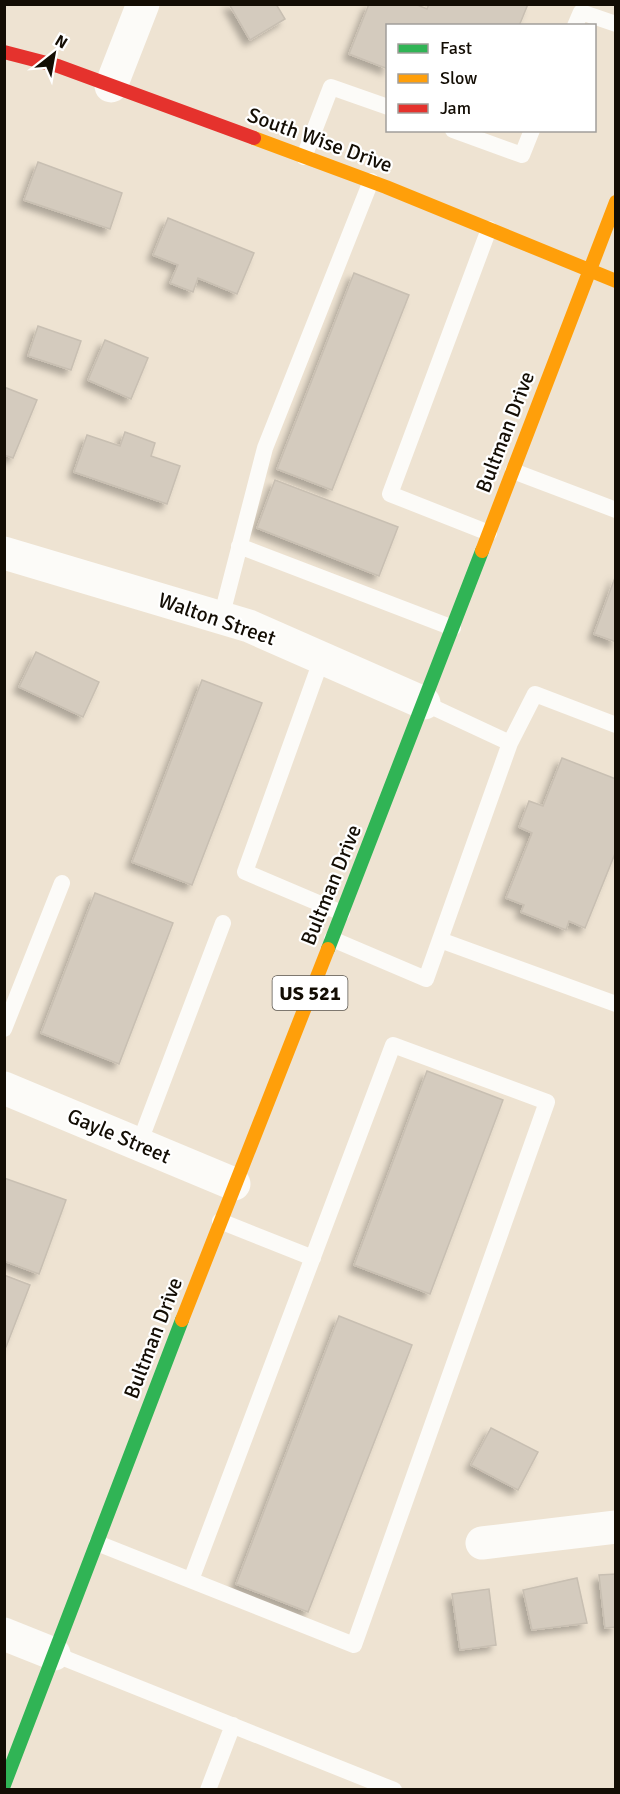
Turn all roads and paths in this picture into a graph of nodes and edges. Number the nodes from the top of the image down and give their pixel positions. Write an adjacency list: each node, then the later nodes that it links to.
1 (143, 4): 5 (street)
2 (576, 24): 3 (lane)
3 (615, 24)
4 (4, 52): 5 (main road, South Wise Drive)
5 (111, 86): 9 (main road, South Wise Drive)
6 (386, 107): 9 (lane)
7 (458, 132): 8 (lane)
8 (531, 132)
9 (304, 157): 10 (main road, South Wise Drive)
10 (371, 182): 12 (main road, South Wise Drive); 18 (lane)
11 (615, 202): 13 (main road, Bultman Drive / US 521)
12 (489, 230): 13 (main road, South Wise Drive); 17 (lane)
13 (590, 271): 14 (main road, South Wise Drive); 15 (main road, Bultman Drive / US 521)
14 (615, 281)
15 (513, 471): 16 (lane); 17 (main road, Bultman Drive / US 521)
16 (615, 510)
17 (489, 533): 21 (main road, Bultman Drive / US 521)
18 (239, 546): 20 (lane); 21 (lane)
19 (4, 553): 20 (street, Walton Street)
20 (221, 618): 22 (street, Walton Street)
21 (453, 628): 23 (main road, Bultman Drive / US 521)
22 (322, 658): 23 (street, Walton Street); 27 (lane)
23 (424, 703): 25 (lane); 27 (main road, Bultman Drive / US 521)
24 (615, 725): 25 (lane)
25 (510, 743): 30 (lane)
26 (62, 883): 32 (lane)
27 (342, 913): 29 (main road, Bultman Drive / US 521)
28 (223, 924): 34 (lane)
29 (332, 939): 30 (lane); 35 (main road, Bultman Drive / US 521)
30 (440, 940): 31 (lane)
31 (615, 1004)
32 (4, 1029)
33 (4, 1088): 34 (street, Gayle Street)
34 (139, 1144): 35 (street, Gayle Street)
35 (234, 1184): 36 (main road, Bultman Drive / US 521)
36 (220, 1221): 37 (lane); 39 (main road, Bultman Drive / US 521)
37 (313, 1258): 41 (lane); 41 (lane)
38 (615, 1527): 40 (street)
39 (97, 1543): 41 (lane); 43 (main road, Bultman Drive / US 521)
40 (482, 1543)
41 (191, 1580)
42 (4, 1634): 43 (street)
43 (54, 1654): 44 (lane); 45 (main road, Bultman Drive / US 521)
44 (233, 1725): 46 (lane); 47 (lane)
45 (4, 1785)
46 (208, 1790)
47 (394, 1790)

